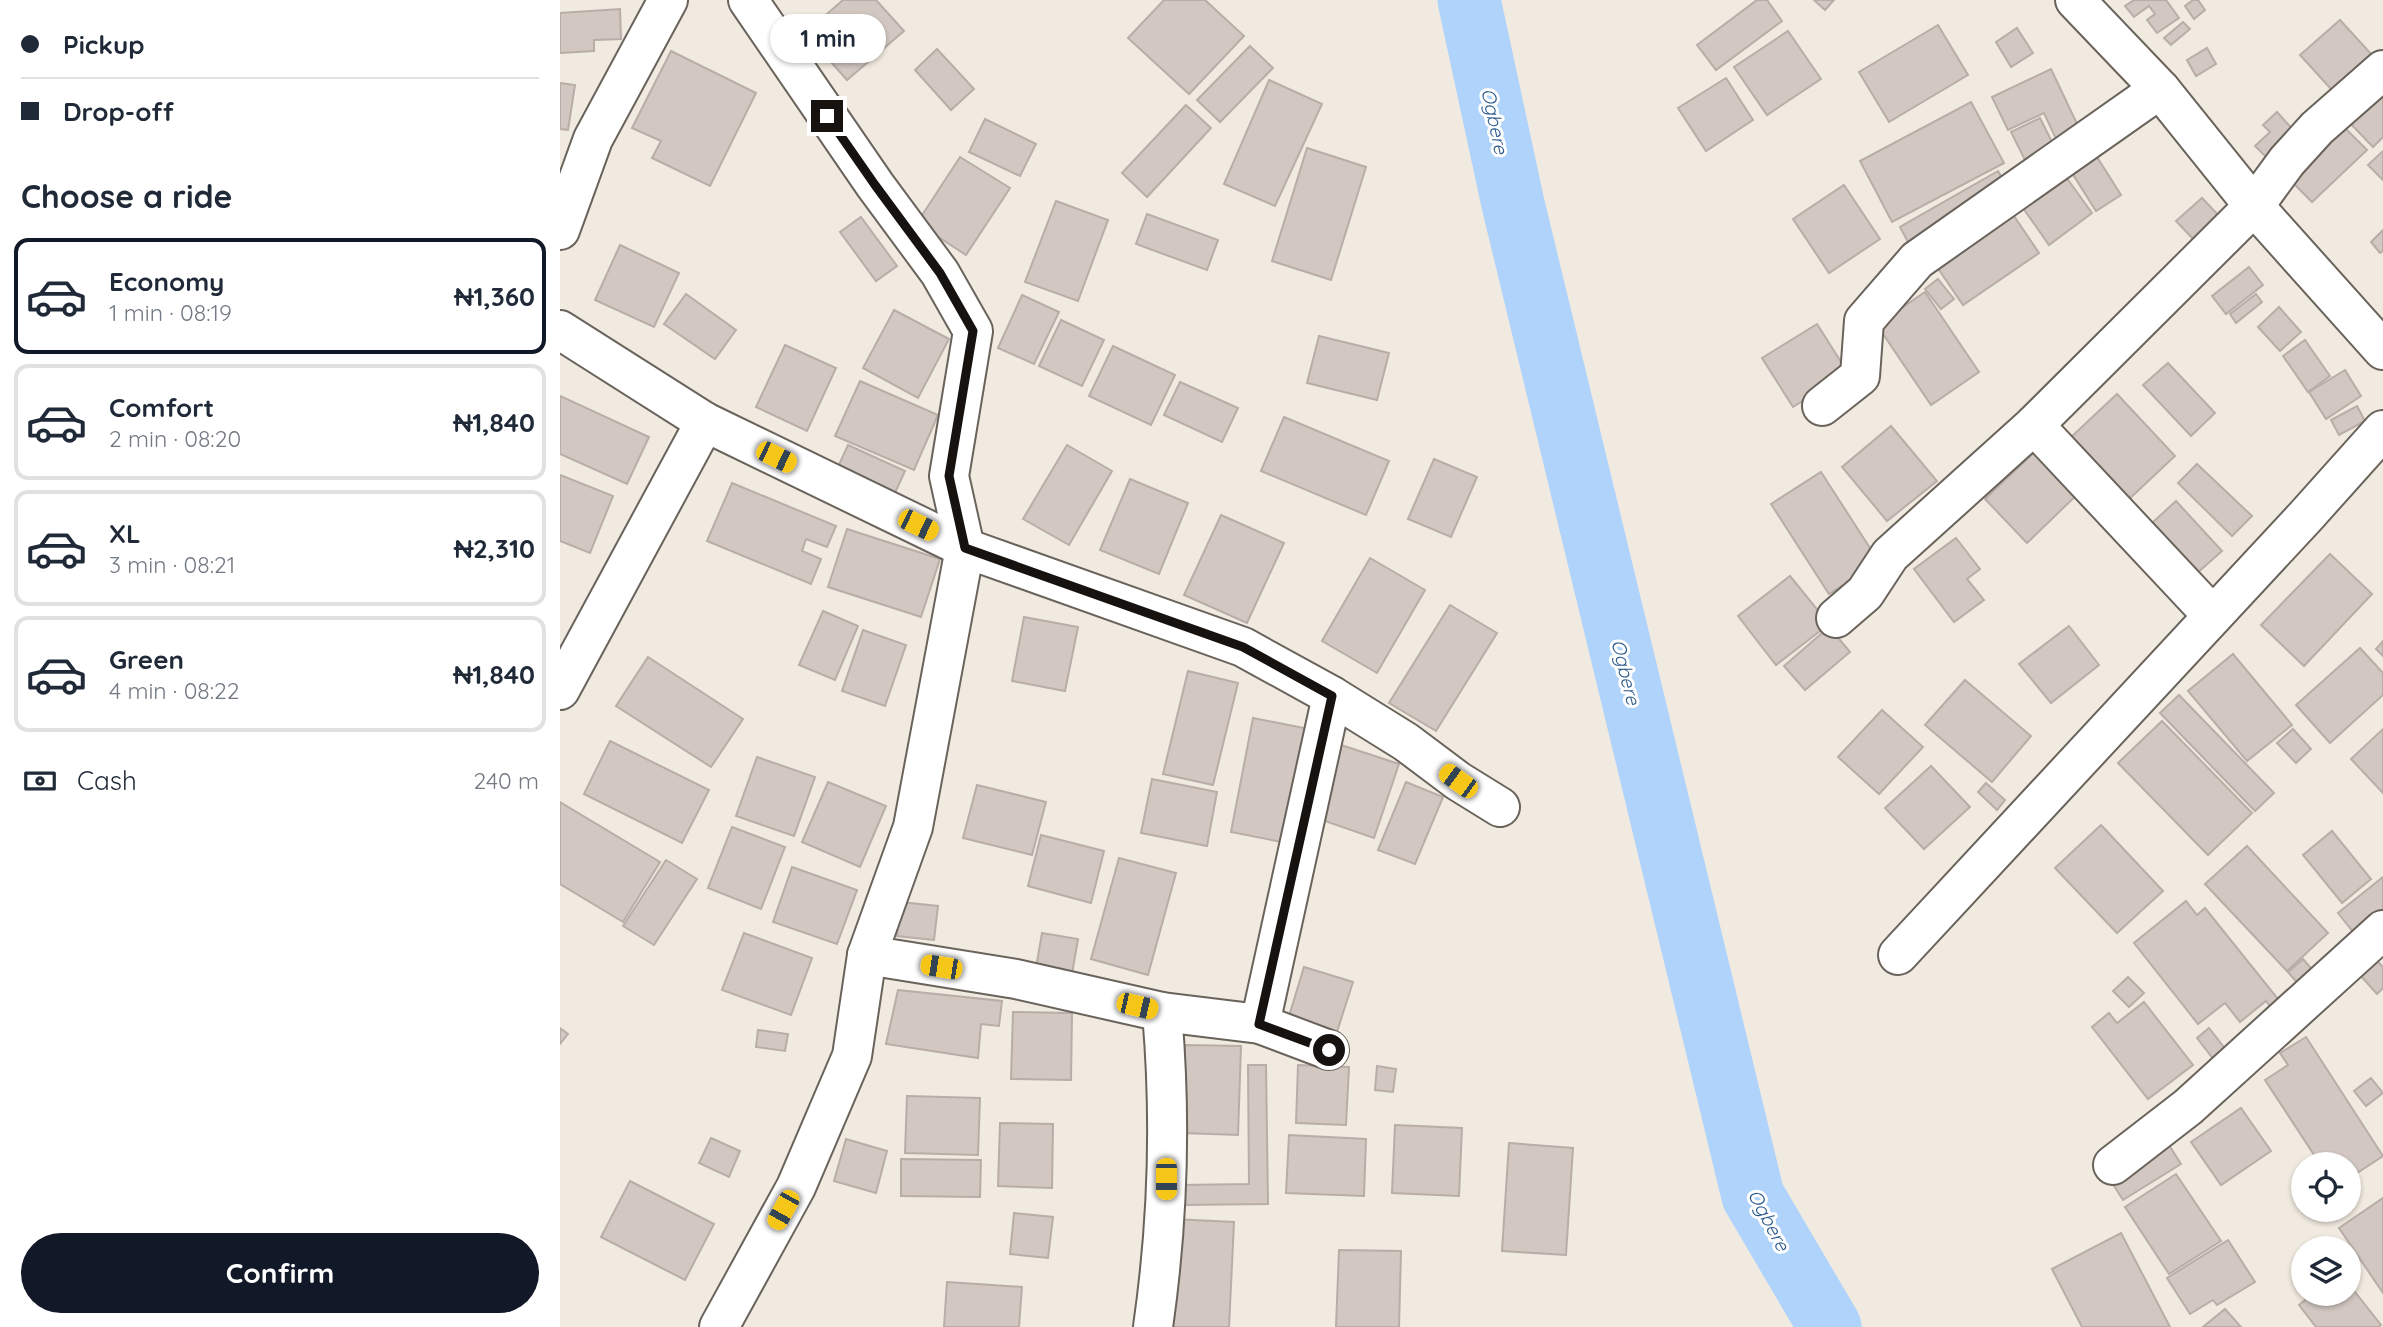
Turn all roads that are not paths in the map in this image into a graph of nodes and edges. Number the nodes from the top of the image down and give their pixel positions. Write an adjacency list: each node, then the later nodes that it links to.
1 (668, 0): 7 (street)
2 (748, 0): 14 (street)
3 (2076, 0): 5 (street)
4 (2383, 70): 6 (street)
5 (2160, 89): 6 (street); 10 (street)
6 (2253, 206): 9 (street); 12 (street)
7 (560, 230)
8 (560, 330): 11 (street)
9 (2383, 350)
10 (1822, 406)
11 (705, 422): 14 (street); 17 (street)
12 (2034, 425): 15 (street); 16 (street)
13 (2383, 430): 15 (street)
14 (965, 548): 18 (street); 21 (street)
15 (2213, 616): 22 (street)
16 (1836, 618)
17 (560, 690)
18 (1332, 696): 19 (street); 24 (street)
19 (1500, 807)
20 (2383, 930): 26 (street)
21 (867, 955): 23 (street); 27 (street)
22 (1898, 955)
23 (1162, 1012): 24 (street); 28 (street)
24 (1259, 1024): 25 (street)
25 (1329, 1050)
26 (2113, 1165)
27 (719, 1327)
28 (1153, 1327)

